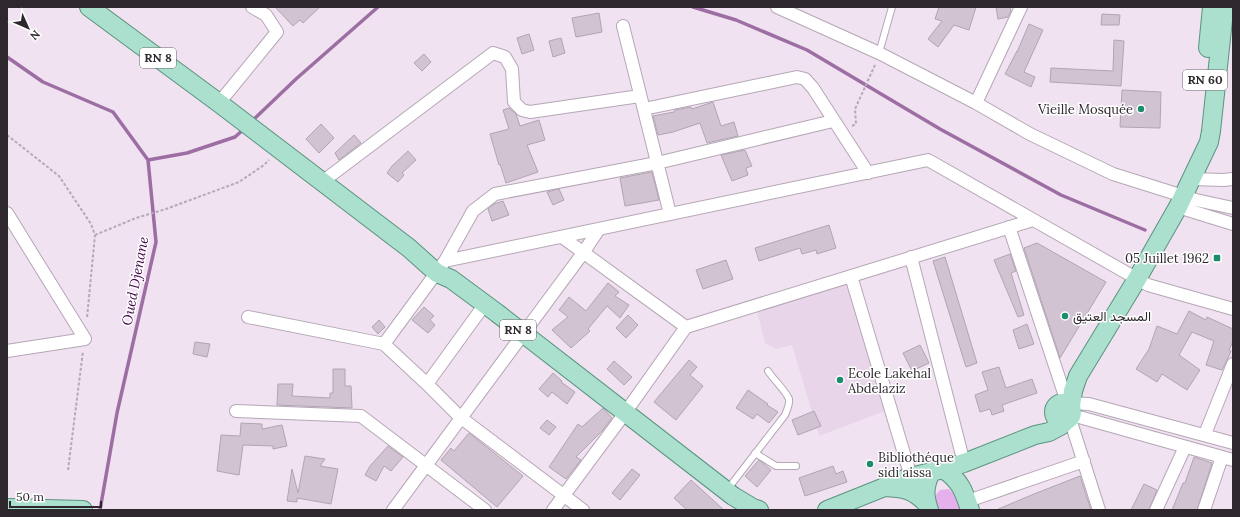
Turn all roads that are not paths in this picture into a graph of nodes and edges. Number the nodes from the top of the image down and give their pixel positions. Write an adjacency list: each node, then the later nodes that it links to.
1 (89, 7): 8 (main road, RN 8)
2 (252, 7): 13 (street)
3 (777, 7): 10 (street)
4 (892, 7): 10 (lane)
5 (1021, 7): 12 (street)
6 (1212, 7): 16 (main road, RN 60)
7 (1226, 7): 16 (main road, RN 60)
8 (102, 13): 13 (main road, RN 8)
9 (623, 26): 11 (street)
10 (878, 56): 12 (street)
11 (640, 96): 14 (street); 20 (street)
12 (976, 103): 21 (street)
13 (222, 106): 20 (main road, RN 8)
14 (644, 109): 15 (street); 17 (street)
15 (833, 121): 17 (street); 18 (street)
16 (1203, 152): 21 (main road, RN 60)
17 (657, 162): 24 (street); 32 (street)
18 (868, 173): 24 (street); 25 (street)
19 (1233, 179): 21 (street)
20 (322, 182): 32 (main road, RN 8)
21 (1184, 194): 22 (street); 26 (street); 34 (main road, RN 60)
22 (1233, 208)
23 (7, 214): 41 (street)
24 (670, 214): 28 (street)
25 (1033, 220): 27 (street); 34 (street)
26 (1233, 224)
27 (1009, 227): 31 (street); 45 (street)
28 (599, 229): 29 (street); 30 (street)
29 (562, 237): 30 (street); 32 (street)
30 (583, 252): 38 (street); 39 (street)
31 (911, 257): 33 (street); 55 (street)
32 (441, 267): 35 (main road, RN 8); 40 (street)
33 (851, 276): 38 (street); 60 (street)
34 (1137, 279): 36 (street); 45 (main road, RN 60)
35 (485, 304): 39 (main road, RN 8); 44 (street)
36 (1233, 309)
37 (248, 317): 40 (street)
38 (686, 327): 47 (street)
39 (523, 334): 47 (main road, RN 8); 48 (street)
40 (384, 344): 44 (street)
41 (7, 351)
42 (1233, 364): 49 (street)
43 (768, 372): 53 (lane)
44 (427, 384): 48 (street)
45 (1068, 404): 49 (street); 51 (street); 52 (main road, RN 60); 56 (street)
46 (236, 411): 57 (street)
47 (625, 413): 62 (main road, RN 8); 63 (street)
48 (460, 417): 57 (street); 63 (street)
49 (1205, 434): 50 (street)
50 (1233, 443)
51 (1185, 447): 54 (street); 77 (street)
52 (997, 450): 55 (main road, RN 60); 64 (main road, RN 60)
53 (755, 453): 58 (lane); 62 (lane)
54 (1227, 458): 78 (street)
55 (964, 462): 59 (main road, RN 60)
56 (1084, 462): 64 (street); 76 (street)
57 (427, 466): 70 (street); 71 (street)
58 (796, 466)
59 (937, 471): 60 (main road, RN 60); 64 (main road); 65 (main road)
60 (911, 477): 61 (main road, RN 60)
61 (883, 487): 65 (main road); 75 (main road)
62 (726, 491): 74 (main road, RN 8)
63 (565, 496): 72 (street); 73 (street)
64 (968, 501)
65 (928, 507)
66 (7, 508): 67 (main road)
67 (37, 509): 68 (main road)
68 (79, 510): 69 (main road)
69 (83, 510)
70 (393, 510)
71 (485, 510)
72 (554, 510)
73 (583, 510)
74 (759, 510)
75 (827, 510)
76 (1099, 510)
77 (1156, 510)
78 (1204, 510)

